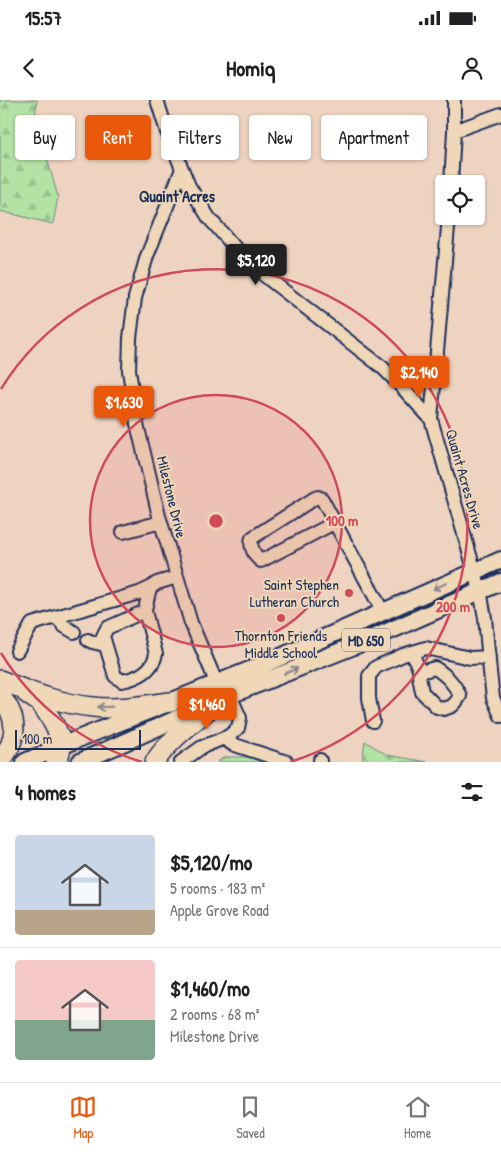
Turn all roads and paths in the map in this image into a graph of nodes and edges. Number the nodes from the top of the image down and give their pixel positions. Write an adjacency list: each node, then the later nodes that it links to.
1 (157, 100): 5 (street)
2 (454, 100): 4 (street)
3 (501, 114): 4 (street)
4 (454, 131): 6 (street)
5 (182, 169): 8 (street); 9 (street, Milestone Drive)
6 (452, 175)
7 (448, 225): 8 (street, Quaint Acres Drive)
8 (431, 419): 13 (street, Quaint Acres Drive)
9 (161, 522): 11 (street); 14 (street, Milestone Drive)
10 (334, 523): 10 (street); 19 (street)
11 (123, 532)
12 (501, 560): 13 (main road, MD 650)
13 (474, 571): 17 (street, Quaint Acres Drive); 19 (main road, MD 650, one-way to 19)
14 (177, 577): 16 (street); 30 (street, Milestone Drive)
15 (501, 582): 17 (main road, MD 650)
16 (150, 588): 18 (street); 20 (street)
17 (480, 590): 26 (street, Quaint Acres Drive); 30 (main road, MD 650, one-way to 17)
18 (145, 611): 23 (street); 23 (street)
19 (383, 612): 30 (main road, MD 650)
20 (56, 617): 21 (street); 24 (street)
21 (74, 632)
22 (88, 640): 23 (street)
23 (105, 645)
24 (17, 651)
25 (412, 652): 26 (street); 27 (street); 34 (street)
26 (493, 654): 33 (street, Quaint Acres Drive)
27 (420, 672)
28 (0, 680): 29 (highway)
29 (19, 688): 32 (highway, one-way to 29); 36 (highway)
30 (222, 693): 32 (main road, MD 650); 35 (street, Milestone Drive); 39 (main road, MD 650); 40 (highway)
31 (0, 696): 37 (highway)
32 (171, 702): 36 (main road, MD 650)
33 (501, 716)
34 (373, 721)
35 (224, 738): 41 (street, Milestone Drive); 42 (street)
36 (58, 754): 38 (main road, MD 650)
37 (0, 762)
38 (24, 762)
39 (80, 762)
40 (155, 762)
41 (181, 762)
42 (286, 762)

